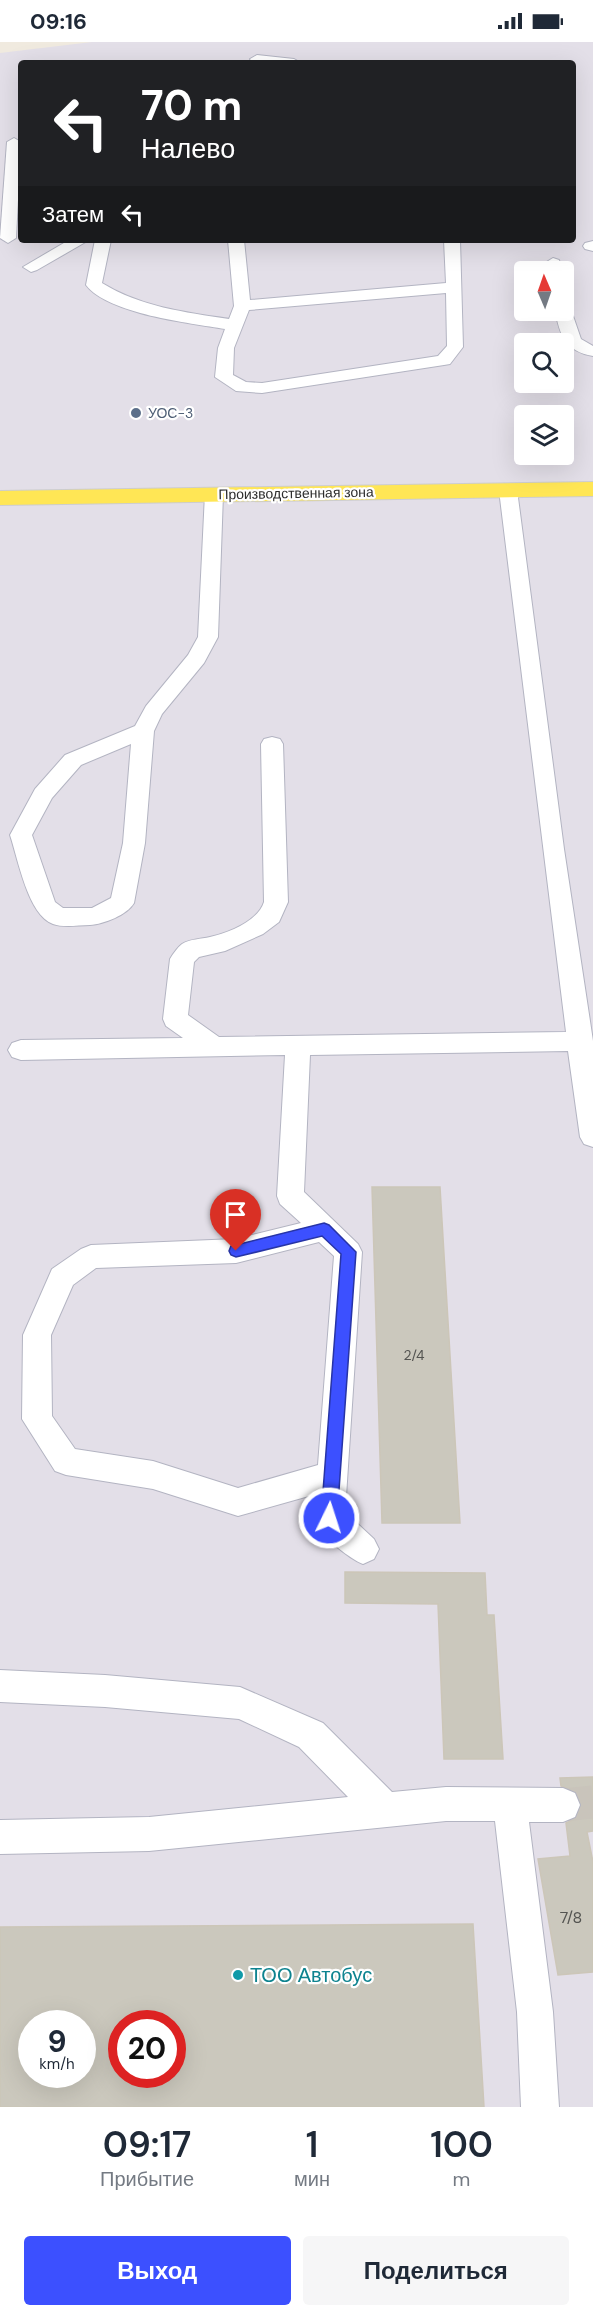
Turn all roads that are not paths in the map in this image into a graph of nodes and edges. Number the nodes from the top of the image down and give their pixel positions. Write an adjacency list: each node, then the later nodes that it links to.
1 (256, 59): 2 (street)
2 (266, 60)
3 (12, 142): 4 (street)
4 (8, 238)
5 (75, 243): 9 (street)
6 (102, 243): 13 (street)
7 (236, 243): 11 (street)
8 (452, 243): 10 (street)
9 (31, 267)
10 (455, 287): 11 (street); 13 (street)
11 (242, 306): 13 (street)
12 (566, 321): 14 (street)
13 (234, 325)
14 (593, 351)
15 (593, 489): 16 (main road, Производственная зона)
16 (508, 490): 17 (main road, Производственная зона); 21 (street)
17 (214, 494): 18 (main road, Производственная зона); 19 (street)
18 (0, 498)
19 (143, 731): 19 (street)
20 (272, 744): 23 (street)
21 (580, 1041): 22 (street); 25 (street)
22 (298, 1045): 23 (street); 26 (street)
23 (214, 1047): 24 (street)
24 (21, 1050)
25 (593, 1137)
26 (324, 1229): 27 (street); 27 (street)
27 (332, 1475): 28 (street)
28 (363, 1550)
29 (0, 1686): 32 (street)
30 (510, 1805): 31 (street); 32 (street); 34 (street)
31 (563, 1805)
32 (385, 1810): 33 (street)
33 (0, 1837)
34 (540, 2107)

